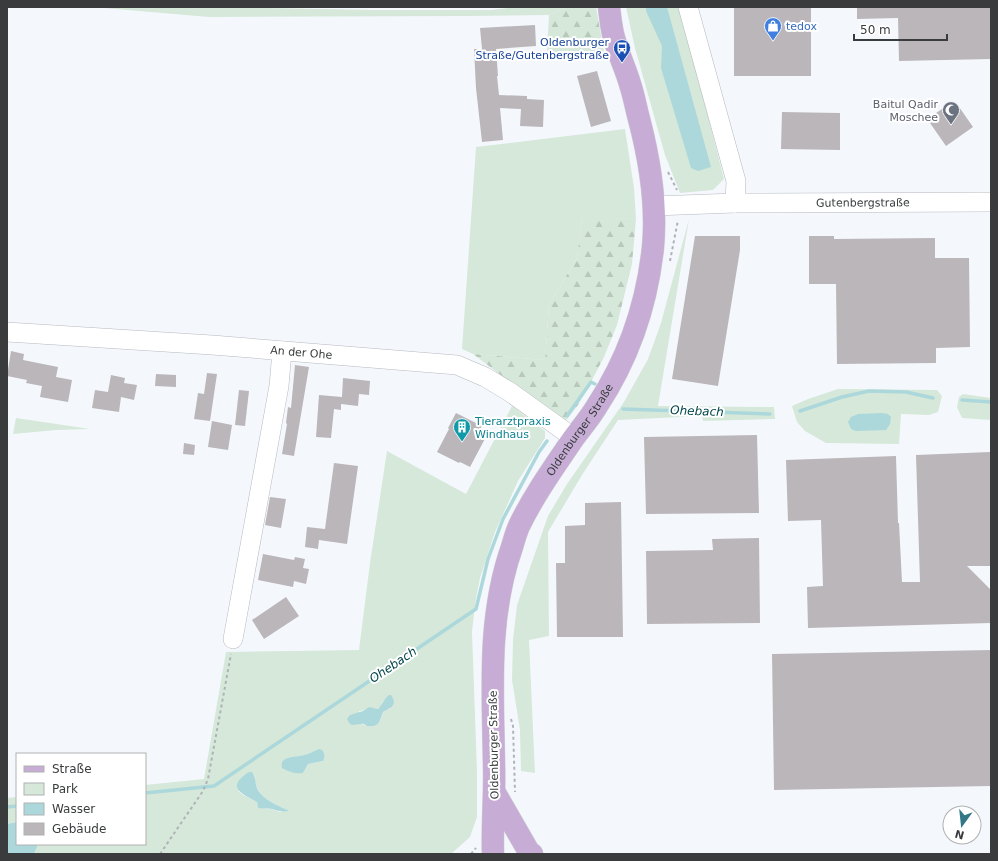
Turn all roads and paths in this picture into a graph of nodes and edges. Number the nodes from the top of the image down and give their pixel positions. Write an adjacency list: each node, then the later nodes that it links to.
1 (609, 7): 5 (main road, Oldenburger Straße)
2 (688, 7): 4 (street)
3 (991, 202): 4 (street, Gutenbergstraße)
4 (735, 203): 5 (street, Gutenbergstraße)
5 (654, 206): 8 (main road, Oldenburger Straße)
6 (7, 332): 7 (street, An der Ohe)
7 (282, 350): 8 (street, An der Ohe); 9 (street)
8 (574, 438): 10 (main road, Oldenburger Straße)
9 (233, 639): 11 (path)
10 (495, 793): 12 (main road, Oldenburger Straße); 13 (main road)
11 (160, 854)
12 (493, 854)
13 (532, 854)

